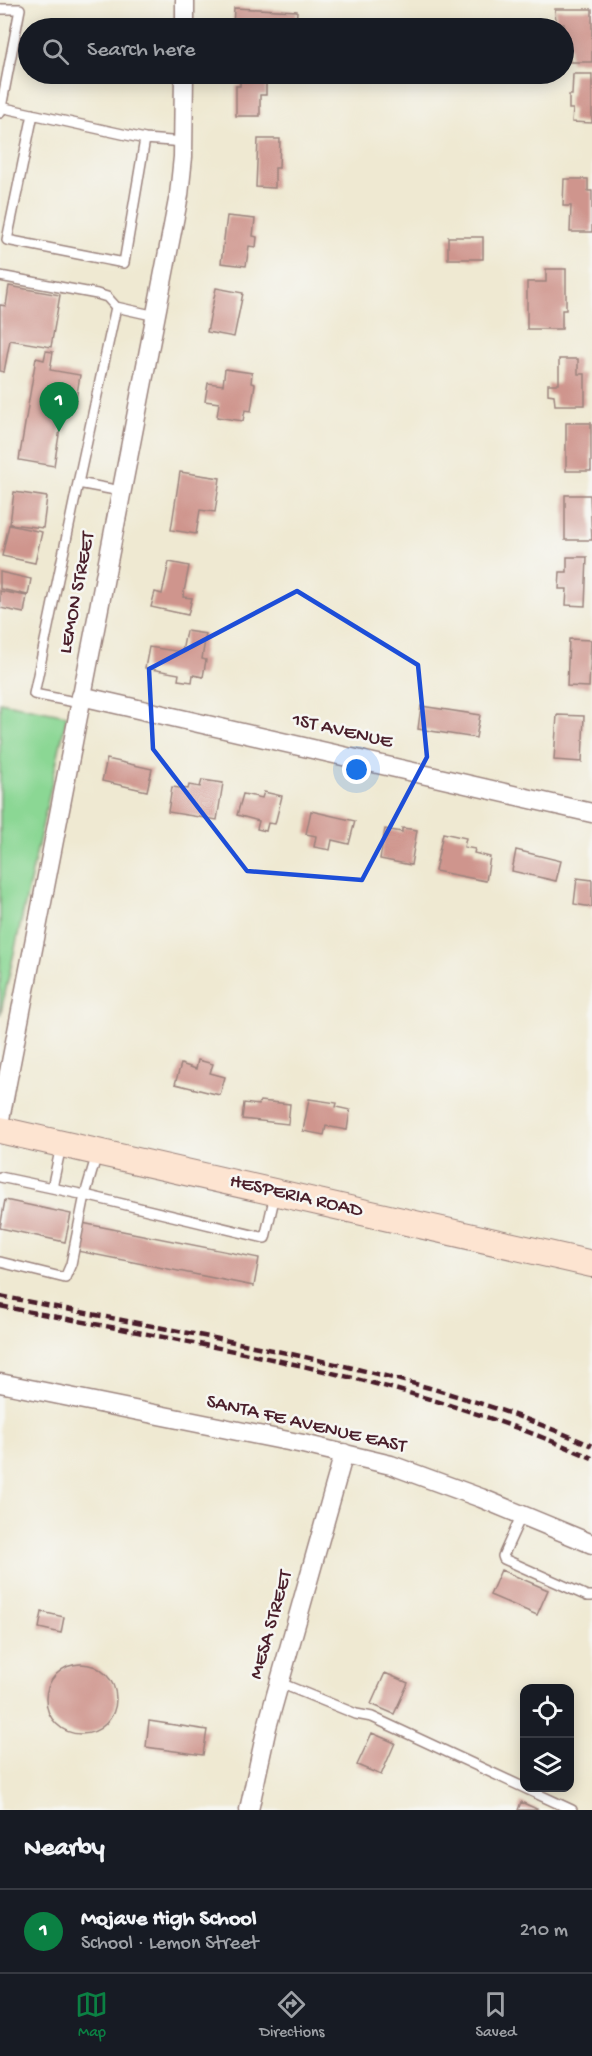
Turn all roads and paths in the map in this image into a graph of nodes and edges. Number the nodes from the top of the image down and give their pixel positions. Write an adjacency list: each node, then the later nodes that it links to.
1 (185, 0): 4 (street)
2 (0, 9): 3 (lane)
3 (18, 18)
4 (185, 18)
5 (18, 19): 7 (lane)
6 (184, 84): 10 (street, LEMON STREET)
7 (0, 109): 8 (lane)
8 (33, 114): 9 (lane); 9 (lane)
9 (146, 139): 10 (lane)
10 (184, 142): 13 (street, LEMON STREET)
11 (0, 276): 12 (lane)
12 (116, 308): 13 (lane); 14 (lane)
13 (156, 316): 15 (street, LEMON STREET)
14 (78, 483): 15 (lane); 16 (lane)
15 (121, 491): 16 (street, LEMON STREET)
16 (80, 700): 17 (street, 1ST AVENUE); 18 (street, LEMON STREET)
17 (592, 813)
18 (0, 1119)
19 (0, 1130): 20 (main road, HESPERIA ROAD)
20 (62, 1144): 21 (main road, HESPERIA ROAD); 23 (lane)
21 (98, 1152): 24 (main road, HESPERIA ROAD); 25 (lane)
22 (0, 1177): 23 (lane)
23 (52, 1188): 25 (lane)
24 (276, 1192): 25 (lane); 27 (main road, HESPERIA ROAD)
25 (86, 1195): 26 (lane)
26 (0, 1262)
27 (592, 1264)
28 (0, 1383): 29 (street, SANTA FE AVENUE EAST)
29 (344, 1453): 30 (street, SANTA FE AVENUE EAST); 33 (street, MESA STREET)
30 (522, 1514): 31 (street, SANTA FE AVENUE EAST); 32 (lane)
31 (592, 1544)
32 (592, 1596)
33 (280, 1683): 34 (street, MESA STREET); 35 (lane)
34 (249, 1810)
35 (572, 1810)

